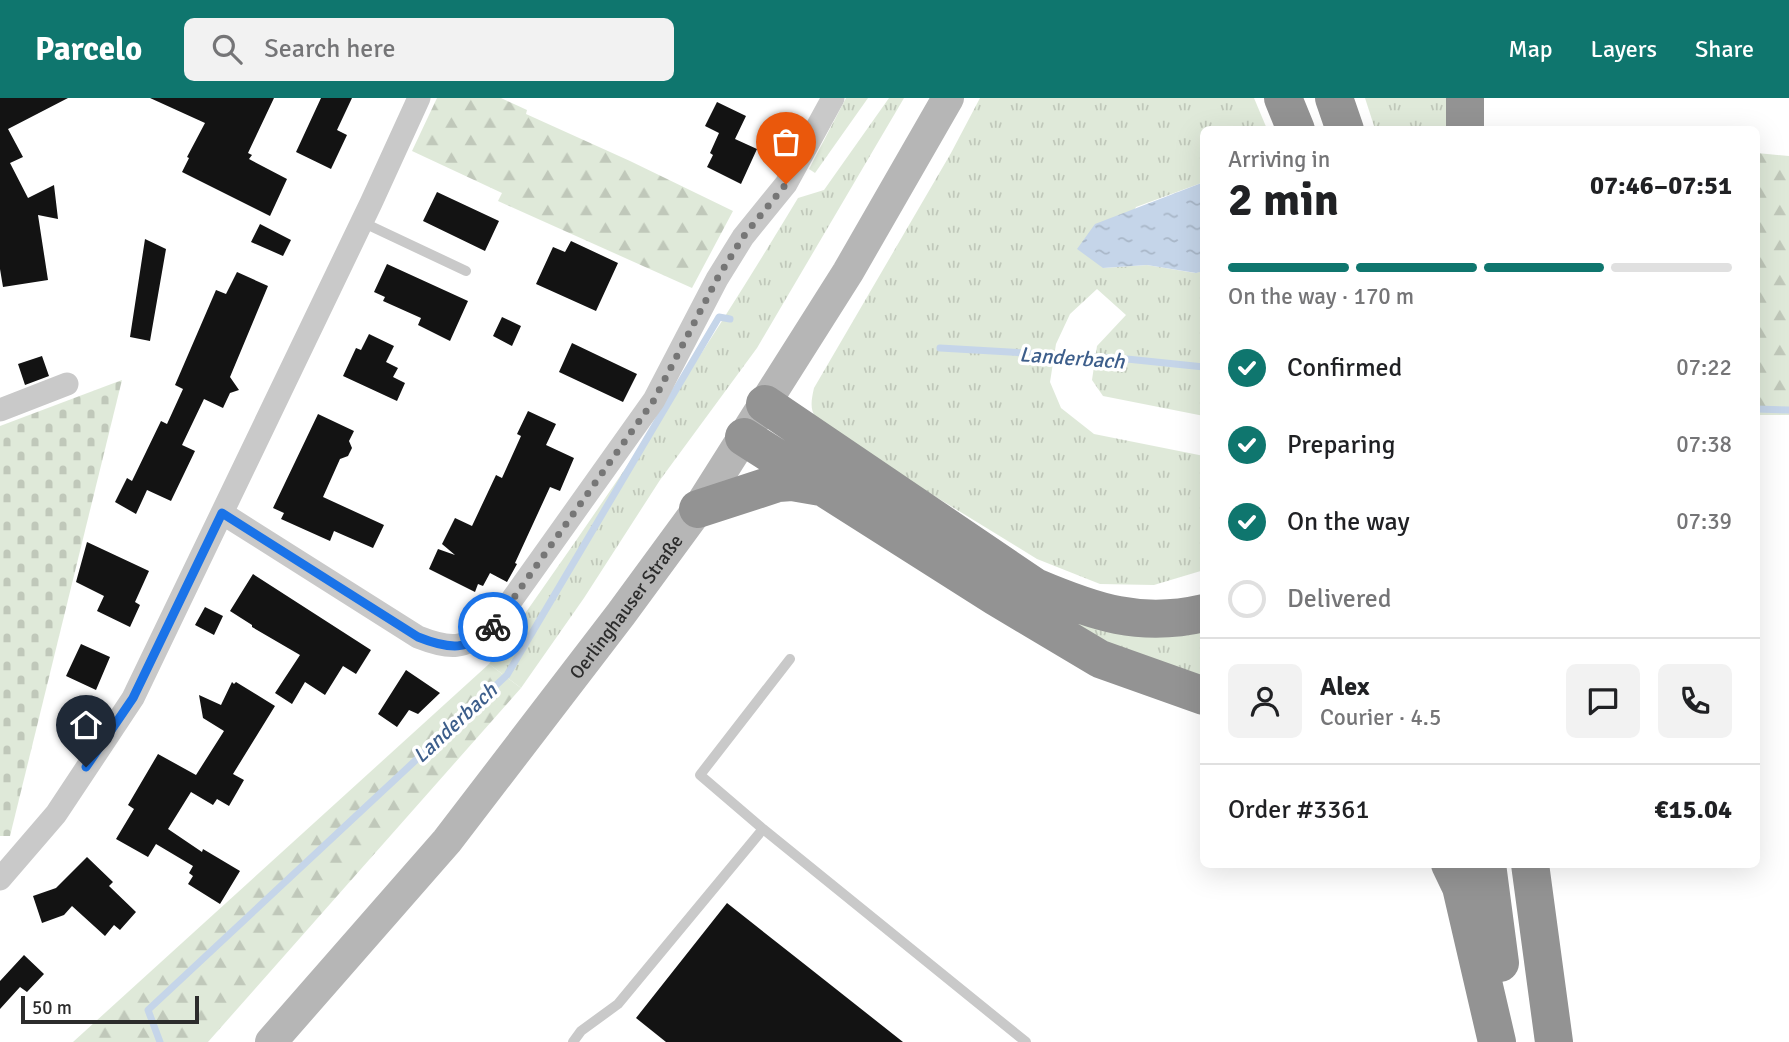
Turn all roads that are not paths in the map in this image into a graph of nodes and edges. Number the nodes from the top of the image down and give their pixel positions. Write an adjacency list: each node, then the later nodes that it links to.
1 (419, 98): 10 (street)
2 (833, 98): 18 (street)
3 (948, 98): 13 (main road, Oerlinghauser Straße)
4 (1283, 98): 7 (highway)
5 (1334, 98): 8 (highway)
6 (1465, 98): 9 (highway)
7 (1294, 126)
8 (1344, 126)
9 (1465, 126)
10 (362, 222): 11 (lane); 18 (street)
11 (466, 271)
12 (68, 384): 14 (street)
13 (765, 404): 15 (main road, Oerlinghauser Straße); 19 (highway)
14 (0, 410)
15 (744, 437): 16 (highway); 17 (main road, Oerlinghauser Straße)
16 (824, 488): 17 (highway); 21 (highway)
17 (698, 509): 27 (main road, Oerlinghauser Straße)
18 (222, 513): 26 (street)
19 (1200, 614)
20 (790, 659): 22 (lane)
21 (1200, 695)
22 (763, 829): 28 (lane); 29 (lane)
23 (1452, 868): 30 (highway)
24 (1488, 868): 31 (highway)
25 (1531, 868): 32 (highway)
26 (0, 879)
27 (282, 1038)
28 (573, 1042)
29 (1026, 1042)
30 (1497, 1042)
31 (1509, 1042)
32 (1554, 1042)

